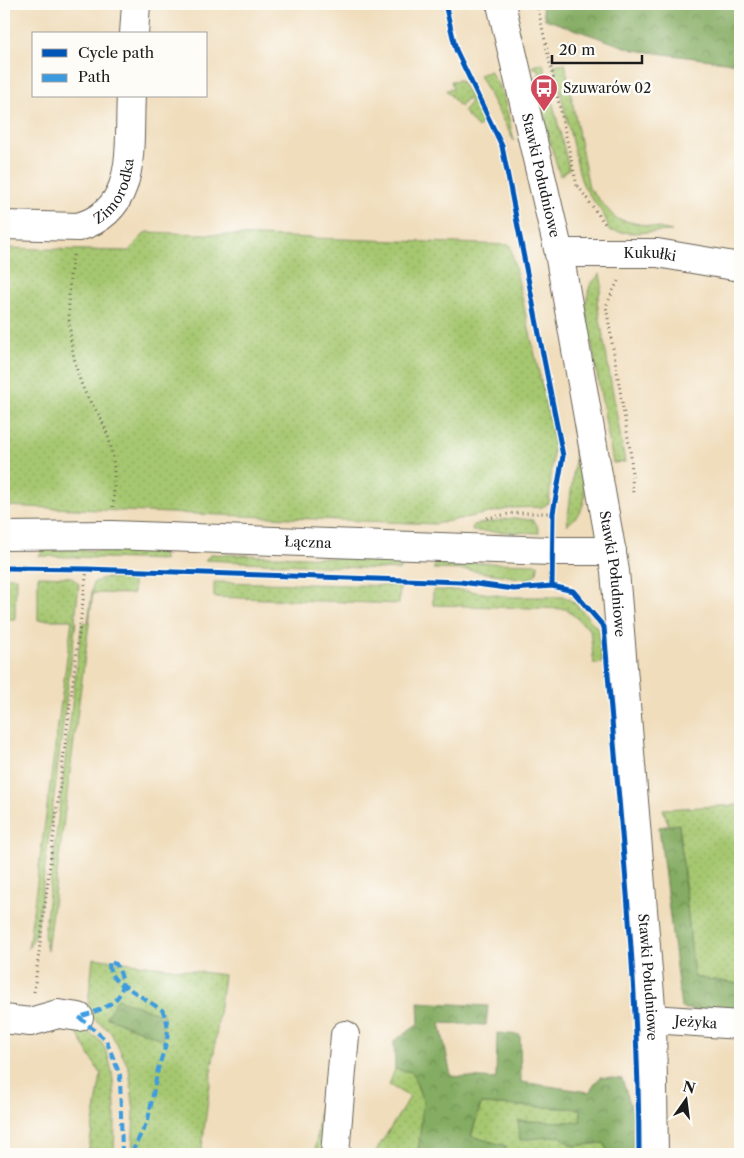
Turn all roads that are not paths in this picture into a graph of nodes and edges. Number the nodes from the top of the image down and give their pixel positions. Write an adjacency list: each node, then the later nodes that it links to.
1 (136, 4): 3 (street)
2 (501, 4): 6 (street, Stawki Południowe)
3 (134, 32)
4 (130, 98): 5 (street, Zimorodka)
5 (4, 225)
6 (559, 253): 7 (street, Kukułki); 9 (street, Stawki Południowe)
7 (740, 267)
8 (4, 536): 9 (street, Łączna)
9 (612, 551): 11 (street, Stawki Południowe)
10 (78, 1017): 12 (street)
11 (652, 1019): 13 (street, Jeżyka); 16 (street, Stawki Południowe)
12 (17, 1020)
13 (740, 1025)
14 (345, 1034): 15 (street)
15 (335, 1154)
16 (654, 1154)

